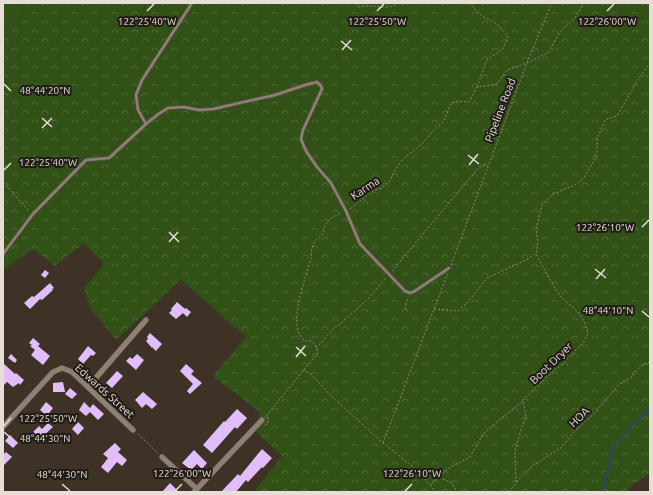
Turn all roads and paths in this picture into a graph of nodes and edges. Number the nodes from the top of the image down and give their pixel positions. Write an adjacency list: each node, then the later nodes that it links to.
1 (192, 3): 10 (lane)
2 (356, 3): 3 (path)
3 (398, 3)
4 (469, 3): 9 (path)
5 (552, 3): 7 (path, Pipeline Road)
6 (584, 3): 7 (path)
7 (527, 63): 9 (path); 11 (path, Pipeline Road)
8 (650, 63): 16 (path)
9 (477, 87): 13 (path, Karma)
10 (146, 124): 13 (lane); 14 (lane)
11 (489, 164): 17 (path, Pipeline Road); 18 (path)
12 (3, 182): 14 (path)
13 (346, 211): 18 (lane); 23 (path, Karma)
14 (33, 214): 15 (lane)
15 (3, 254)
16 (536, 254): 21 (path); 27 (path, Boot Dryer)
17 (449, 268): 19 (lane); 21 (path, Pipeline Road)
18 (389, 275): 19 (lane); 23 (path)
19 (410, 293): 20 (path)
20 (405, 309)
21 (434, 309): 31 (path, Pipeline Road)
22 (146, 320): 26 (street)
23 (316, 348): 25 (path)
24 (650, 362): 34 (path, HOA)
25 (302, 370): 28 (path); 31 (path)
26 (88, 387): 29 (street, Edwards Street); 30 (street, Edwards Street)
27 (523, 400): 33 (path); 34 (path)
28 (262, 420): 36 (street)
29 (3, 427)
30 (133, 430): 32 (path)
31 (383, 443): 35 (path)
32 (162, 457): 36 (street)
33 (439, 478): 35 (path); 38 (path)
34 (516, 482): 39 (path)
35 (430, 485): 37 (path)
36 (195, 491)
37 (436, 492)
38 (457, 492)
39 (509, 492)

